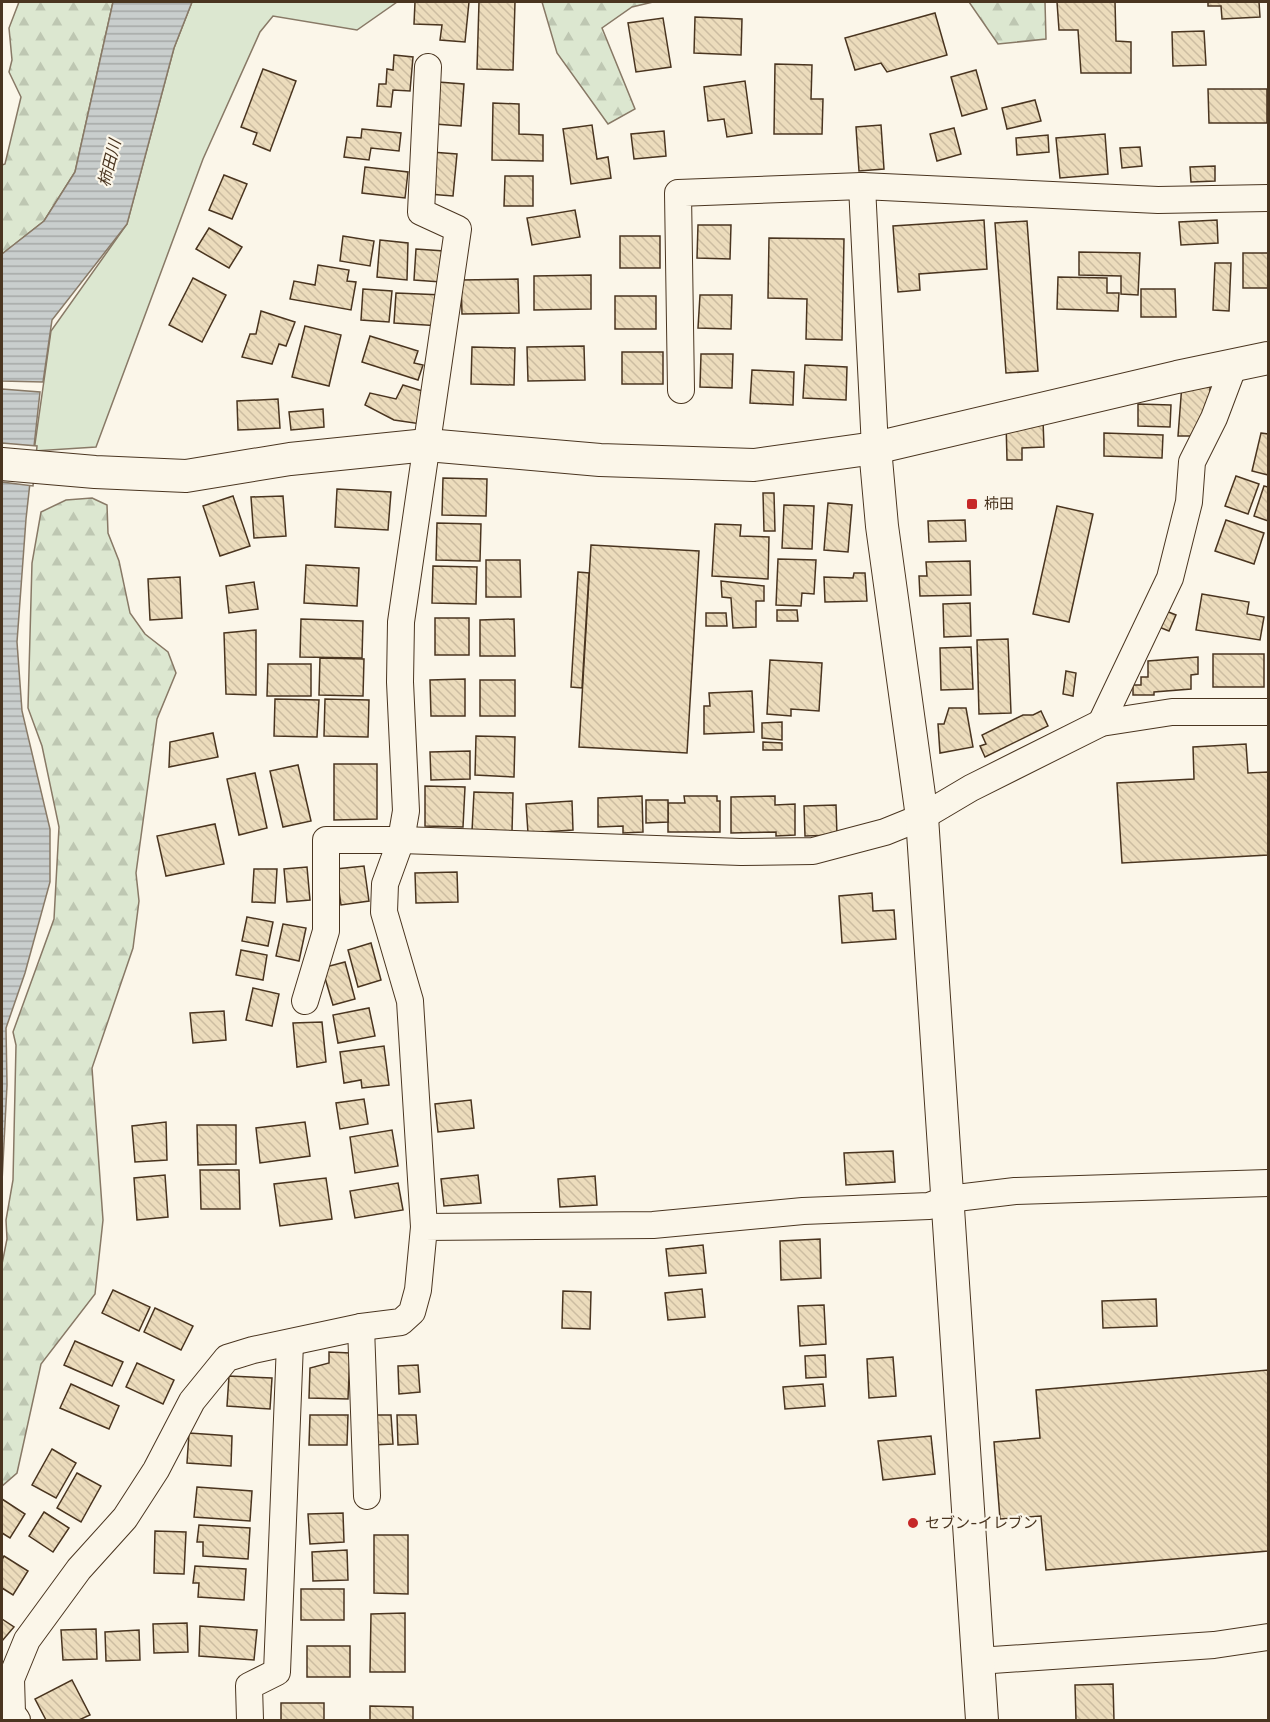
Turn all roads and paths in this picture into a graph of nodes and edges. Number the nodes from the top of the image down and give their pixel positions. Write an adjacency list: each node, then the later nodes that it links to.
1 (428, 67): 7 (street)
2 (862, 186): 3 (street); 6 (street); 8 (street)
3 (1269, 198)
4 (1269, 358): 5 (street)
5 (1234, 365): 8 (street); 11 (street)
6 (681, 390)
7 (427, 445): 8 (street); 9 (street); 13 (street)
8 (875, 448): 12 (street)
9 (2, 464)
10 (1269, 712): 11 (street)
11 (1101, 723): 12 (street)
12 (922, 817): 13 (street); 16 (street)
13 (401, 840): 14 (street); 17 (street)
14 (305, 1001)
15 (1269, 1183): 16 (street)
16 (948, 1199): 17 (street); 22 (street)
17 (424, 1227): 18 (street)
18 (361, 1327): 19 (street); 20 (street)
19 (290, 1342): 23 (street); 24 (street)
20 (367, 1496)
21 (1269, 1637): 22 (street)
22 (978, 1661): 25 (street)
23 (17, 1720)
24 (250, 1720)
25 (982, 1720)

